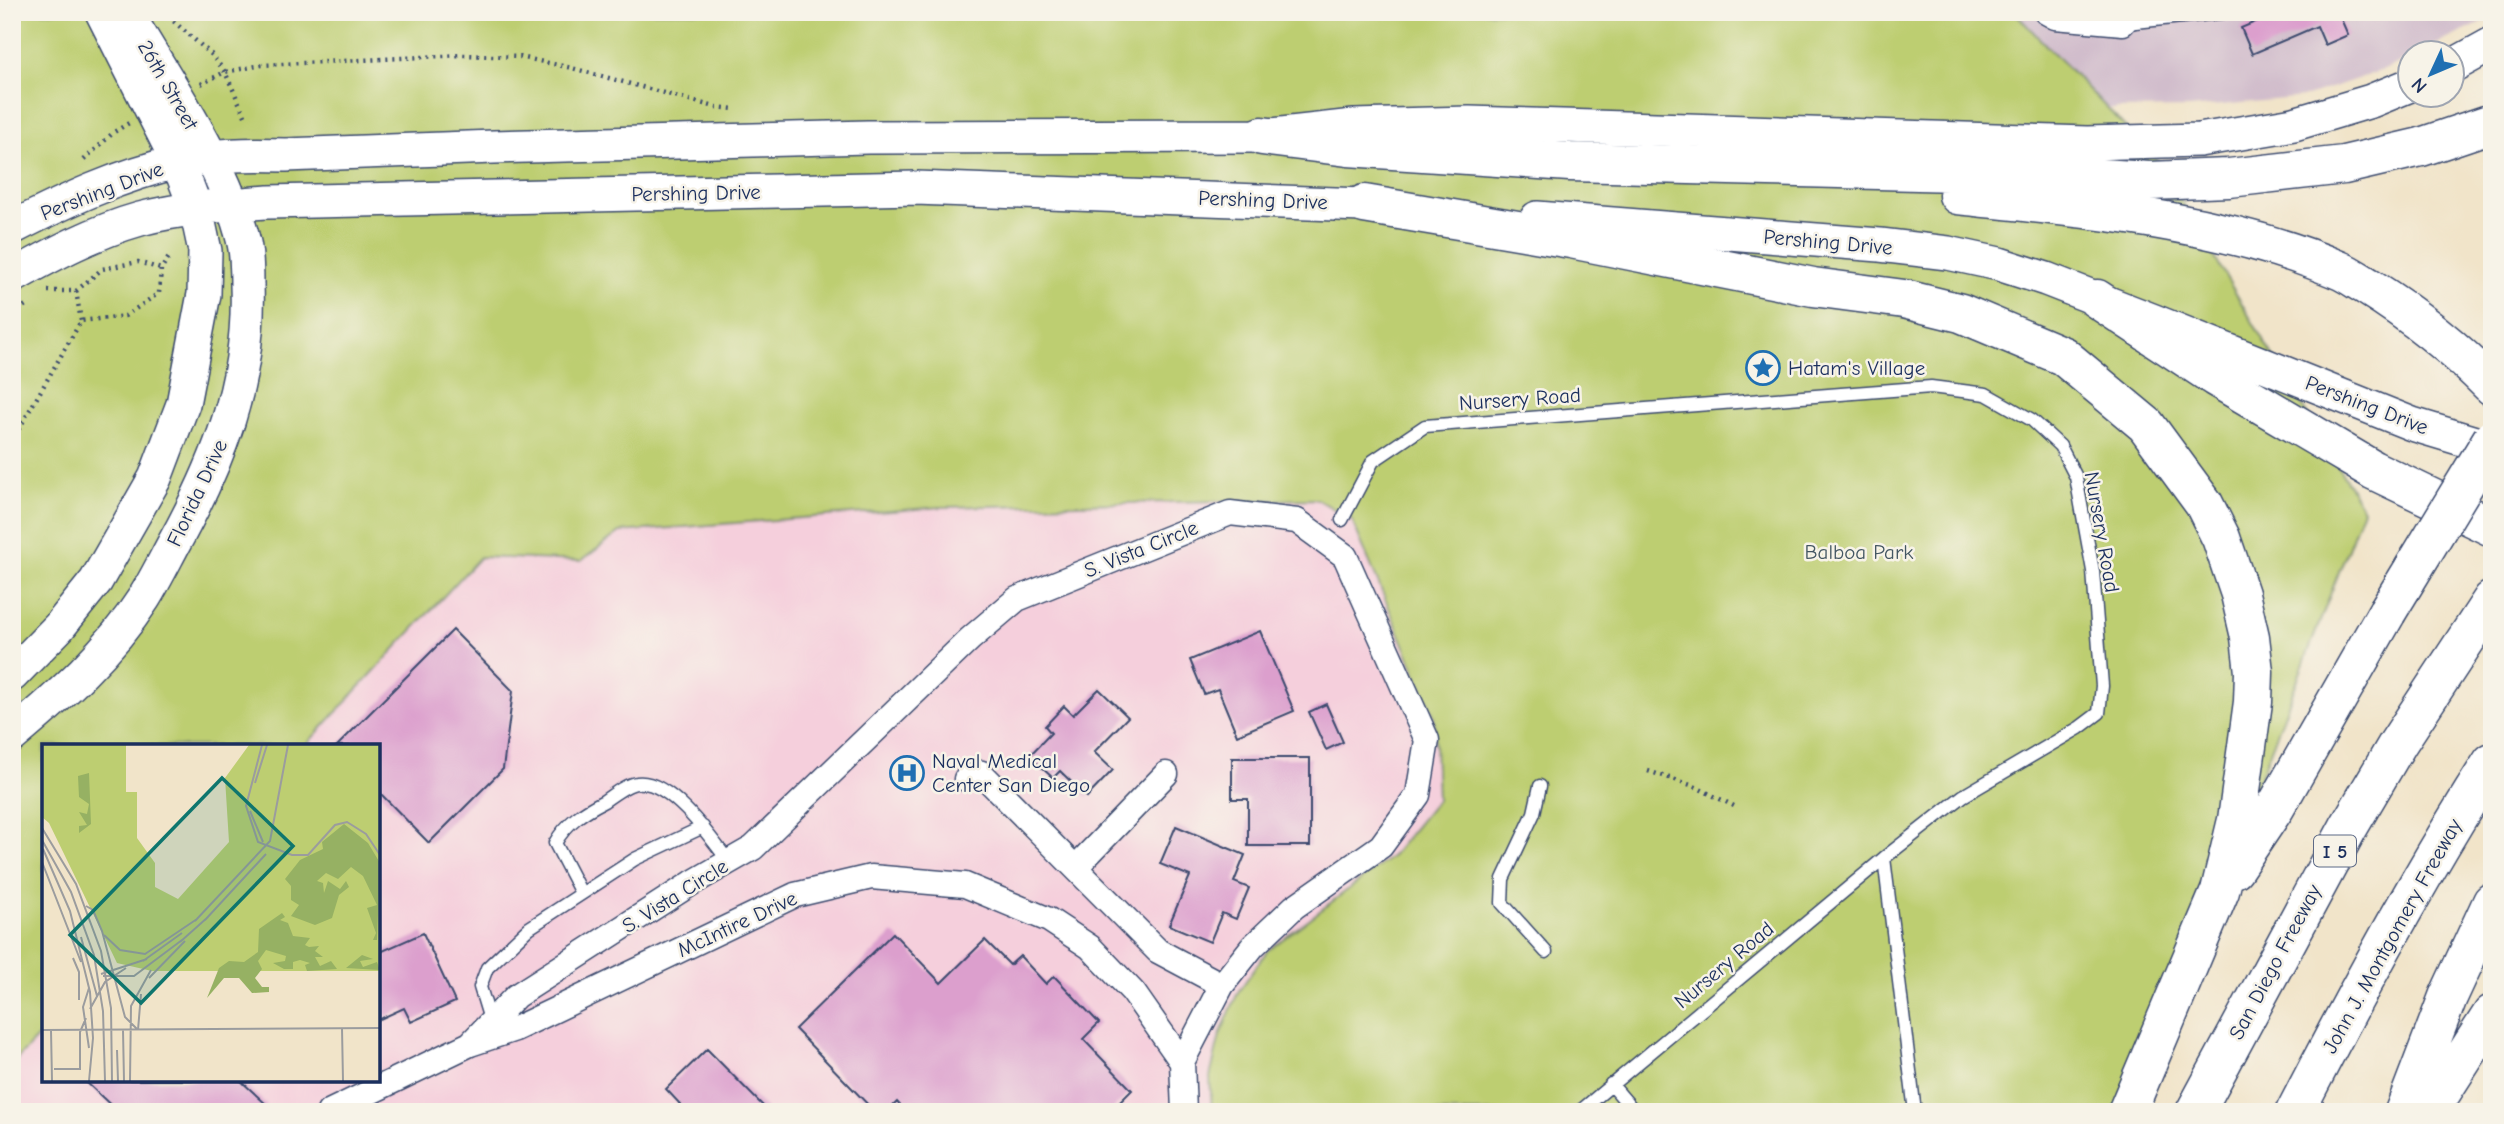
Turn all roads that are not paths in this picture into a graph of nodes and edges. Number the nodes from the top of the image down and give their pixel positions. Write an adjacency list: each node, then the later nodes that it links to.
1 (102, 12): 12 (main road, 26th Street)
2 (126, 12): 11 (main road, 26th Street)
3 (2046, 12): 5 (street)
4 (2229, 12): 5 (lane)
5 (2128, 18)
6 (2492, 44): 7 (main road)
7 (2466, 58)
8 (2396, 91): 10 (main road, Pershing Drive)
9 (2492, 123): 13 (highway)
10 (1262, 136): 11 (main road, Pershing Drive); 13 (highway)
11 (211, 157): 12 (main road, Pershing Drive); 14 (main road, Florida Drive)
12 (178, 162): 16 (main road); 17 (main road, Pershing Drive)
13 (1658, 164): 20 (highway)
14 (232, 204): 15 (main road, Pershing Drive); 16 (main road, Pershing Drive); 27 (main road, Florida Drive)
15 (1364, 204): 19 (main road, Pershing Drive); 36 (highway)
16 (196, 209): 18 (main road, Pershing Drive); 26 (main road)
17 (12, 228)
18 (12, 277)
19 (2097, 299): 22 (main road, Pershing Drive); 24 (highway)
20 (2492, 386)
21 (2492, 439): 36 (highway, bridge)
22 (2492, 448)
23 (1342, 520): 33 (lane, Nursery Road)
24 (2492, 527)
25 (2492, 600): 54 (highway, San Diego Freeway / I 5)
26 (12, 675)
27 (12, 736)
28 (2492, 762): 55 (highway, John J. Montgomery Freeway)
29 (1166, 774): 35 (street)
30 (966, 779): 35 (street)
31 (1540, 786): 39 (lane)
32 (703, 827): 34 (lane); 37 (lane); 37 (lane)
33 (1884, 858): 46 (lane, Nursery Road); 52 (lane)
34 (729, 862): 40 (street, S. Vista Circle); 42 (street, S. Vista Circle)
35 (1076, 867): 40 (street)
36 (2220, 891): 53 (highway)
37 (582, 893): 42 (lane)
38 (2492, 902): 56 (highway)
39 (1546, 952)
40 (1222, 985): 44 (street, S. Vista Circle)
41 (2492, 1014): 57 (highway)
42 (491, 1023): 43 (street, S. Vista Circle)
43 (470, 1044): 44 (street, McIntire Drive); 45 (street, McIntire Drive)
44 (1182, 1062): 49 (street)
45 (380, 1081)
46 (1611, 1084): 50 (lane, Nursery Road); 51 (lane)
47 (365, 1087): 48 (street, McIntire Drive)
48 (329, 1112)
49 (1184, 1112)
50 (1579, 1112)
51 (1635, 1112)
52 (1915, 1112)
53 (2127, 1112)
54 (2195, 1112)
55 (2295, 1112)
56 (2404, 1112)
57 (2428, 1112)

